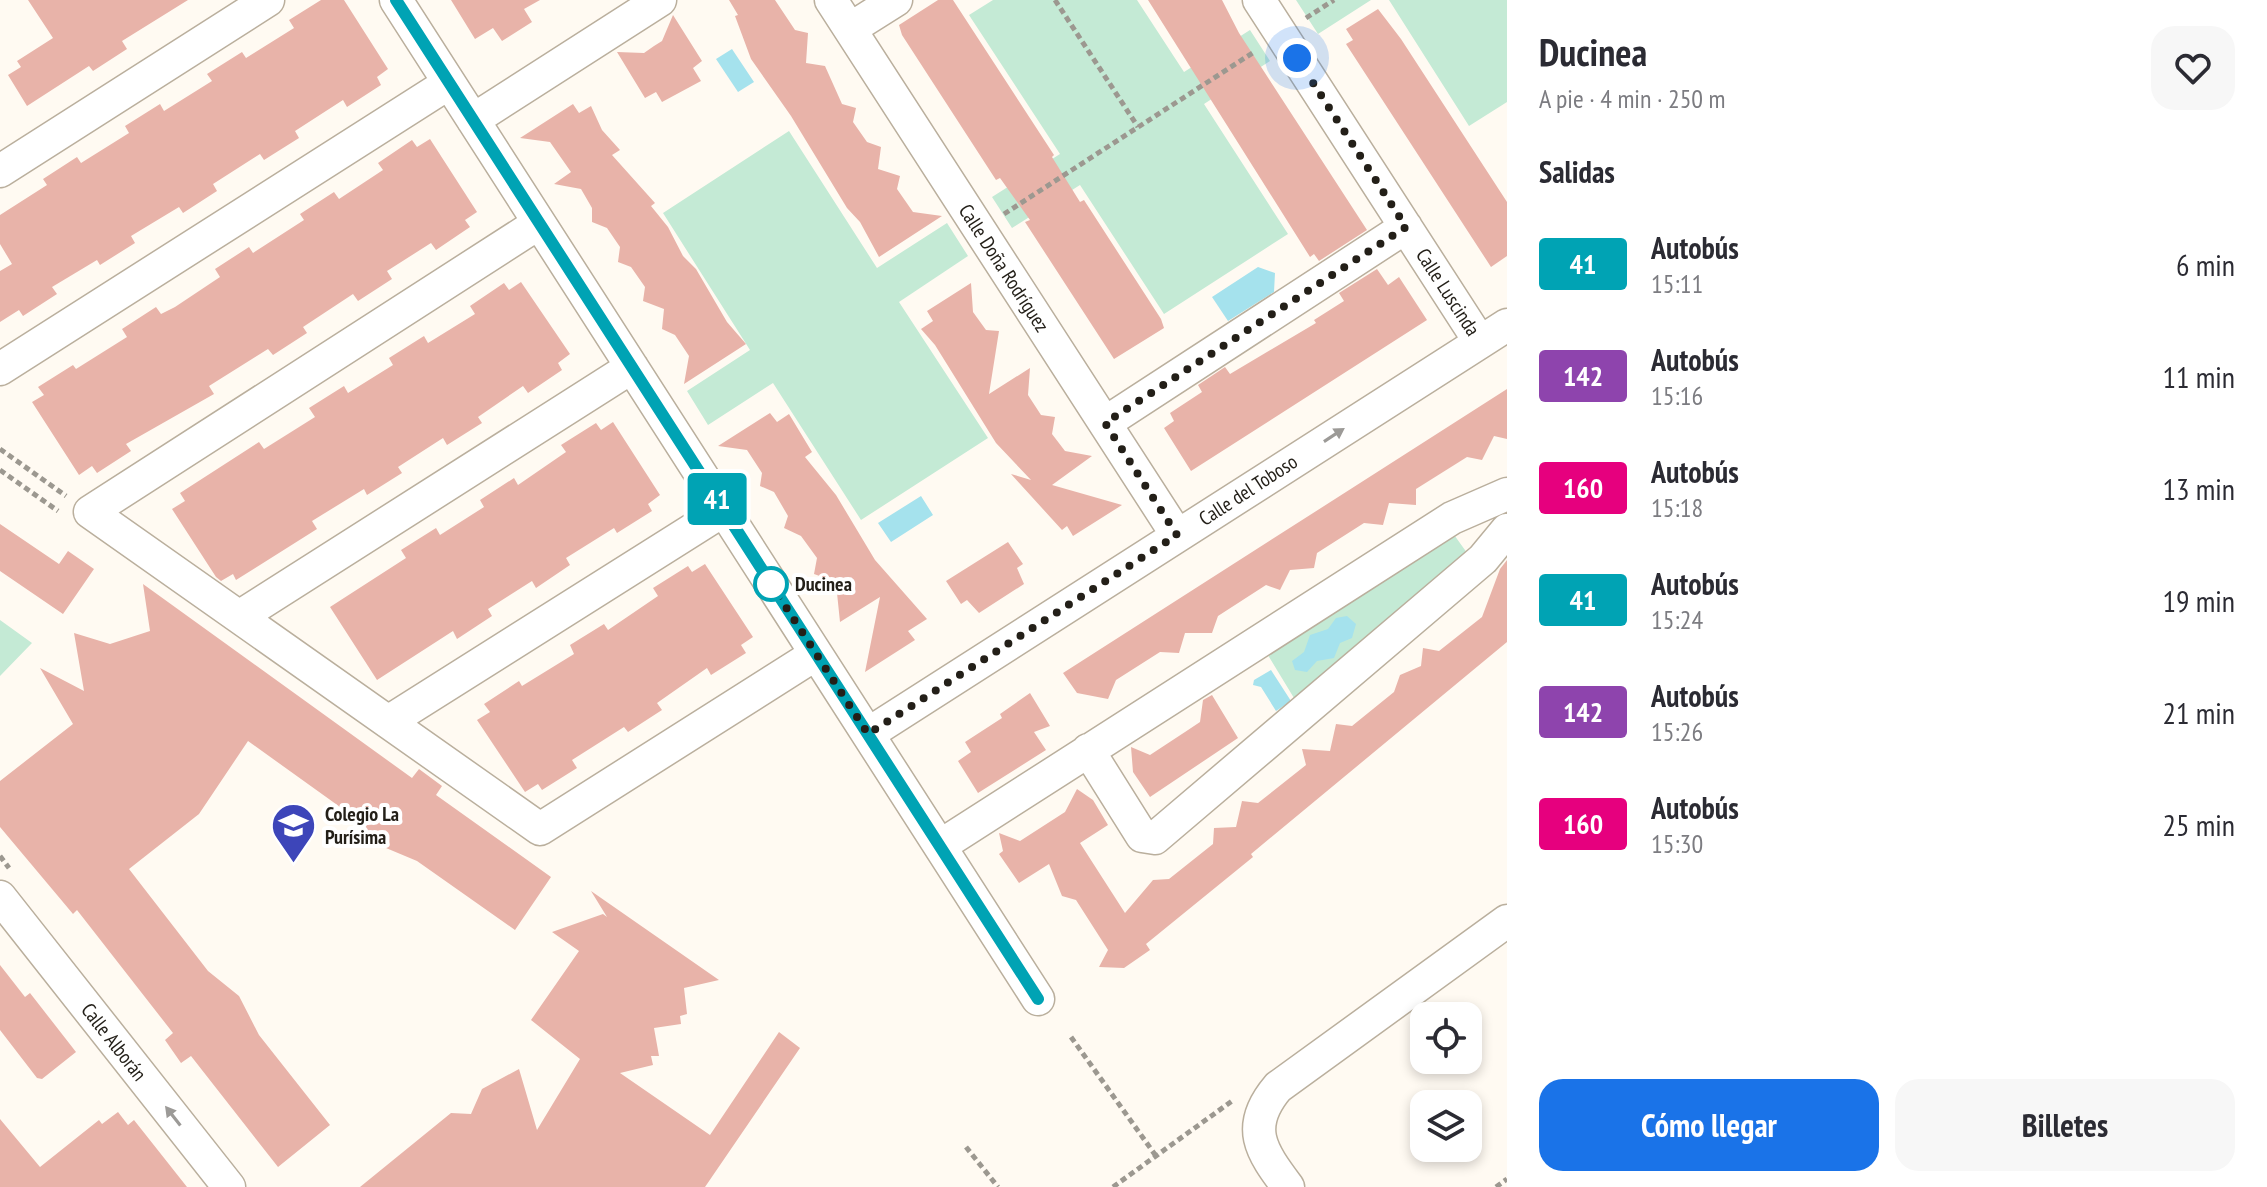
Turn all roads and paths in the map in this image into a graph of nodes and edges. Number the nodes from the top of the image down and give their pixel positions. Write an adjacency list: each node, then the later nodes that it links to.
1 (268, 0): 14 (street)
2 (396, 0): 11 (street)
3 (660, 0): 12 (street)
4 (831, 0): 10 (street, Calle Doña Rodríguez)
5 (896, 0): 10 (street)
6 (1055, 0): 13 (path)
7 (1259, 0): 9 (street, Calle Luscinda)
8 (1334, 0): 9 (path)
9 (1294, 25): 13 (path); 16 (street, Calle Luscinda)
10 (850, 29): 17 (street, Calle Doña Rodríguez)
11 (449, 83): 12 (street); 21 (street)
12 (473, 120): 15 (street)
13 (1138, 127): 17 (path)
14 (0, 171)
15 (539, 223): 20 (street); 26 (street)
16 (1406, 227): 19 (street, Calle Luscinda); 22 (street)
17 (980, 230): 22 (street, Calle Doña Rodríguez)
18 (1507, 325): 19 (street, Calle del Toboso)
19 (1480, 342): 28 (street, Calle del Toboso, one-way to 19)
20 (632, 367): 25 (street); 29 (street)
21 (0, 369)
22 (1105, 423): 28 (street, Calle Doña Rodríguez)
23 (0, 449): 26 (path)
24 (1507, 494): 33 (street)
25 (724, 510): 30 (street); 31 (street)
26 (90, 512): 29 (street)
27 (1507, 530): 33 (street)
28 (1177, 535): 32 (street, Calle del Toboso)
29 (239, 617): 31 (street)
30 (816, 654): 31 (street); 32 (street)
31 (388, 722)
32 (868, 734): 34 (street)
33 (1088, 750): 34 (street)
34 (940, 846): 37 (street)
35 (0, 897): 43 (street, Calle Alborán, one-way to 35)
36 (1507, 921): 46 (street)
37 (1038, 999)
38 (1071, 1037): 41 (path)
39 (1236, 1098): 41 (path)
40 (966, 1147): 44 (path)
41 (1156, 1156): 45 (path)
42 (1507, 1179): 47 (path)
43 (225, 1182)
44 (998, 1187)
45 (1113, 1187)
46 (1288, 1187)
47 (1496, 1187)

